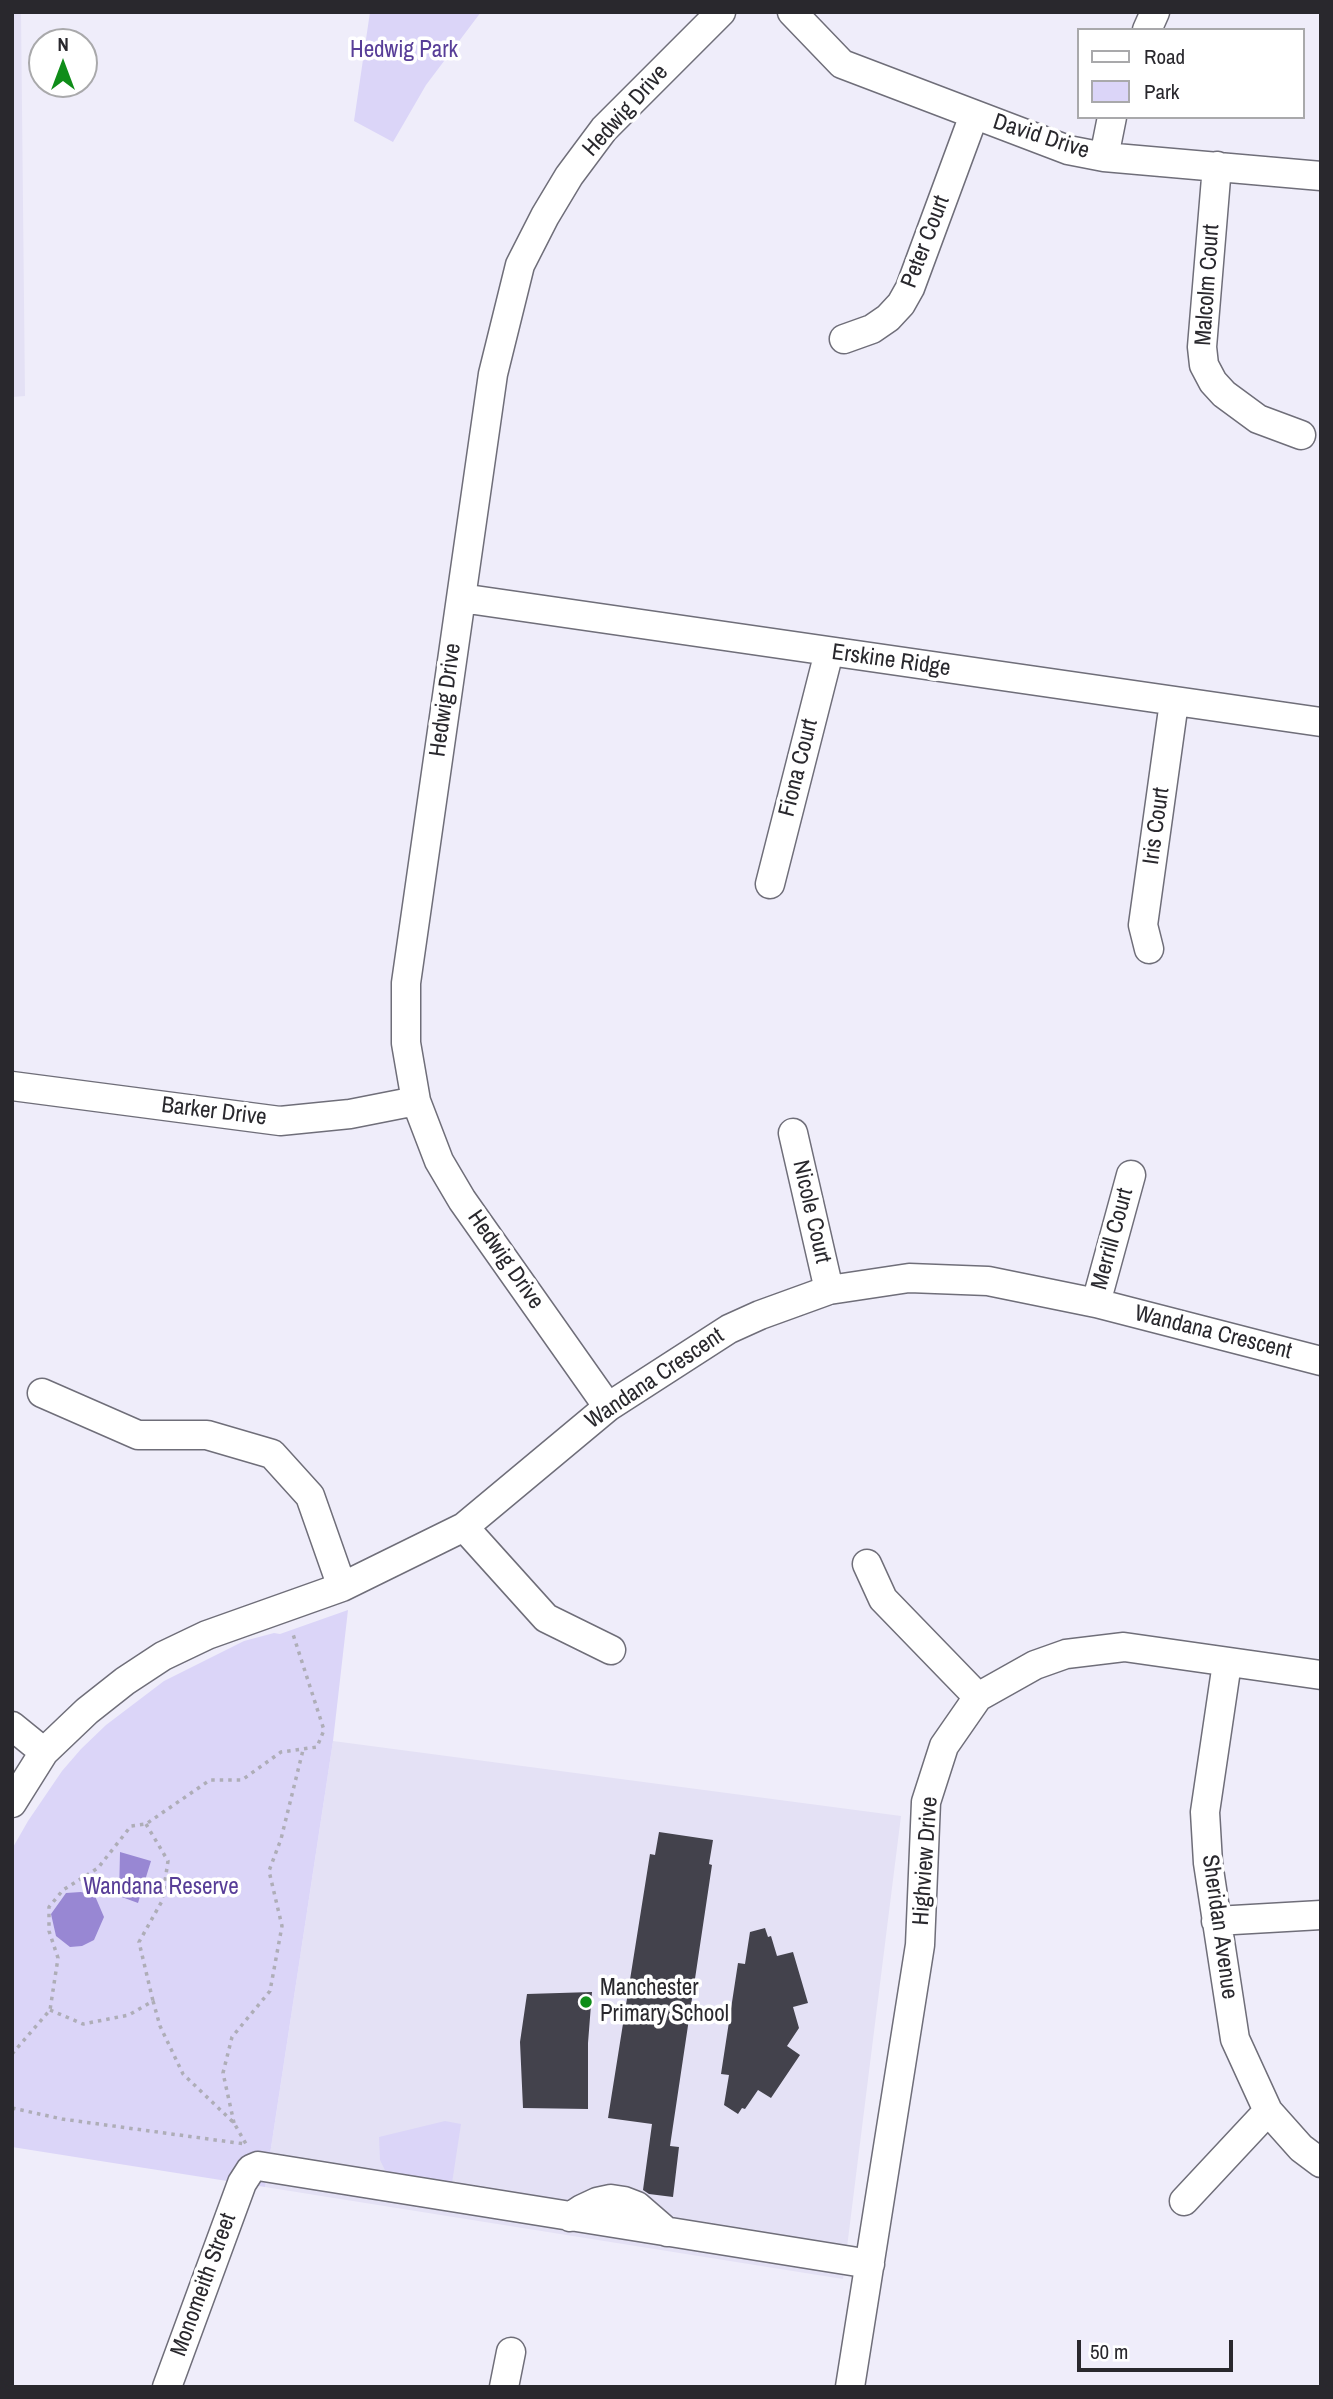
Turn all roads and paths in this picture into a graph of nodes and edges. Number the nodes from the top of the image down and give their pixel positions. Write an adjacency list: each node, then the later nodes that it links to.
1 (721, 12): 12 (street, Hedwig Drive)
2 (792, 12): 5 (street, David Drive)
3 (1156, 12): 4 (street)
4 (1148, 28)
5 (974, 116): 7 (street, David Drive); 10 (street, Peter Court)
6 (1112, 119): 7 (street)
7 (1104, 157): 8 (street, David Drive)
8 (1217, 166): 9 (street, David Drive); 11 (street, Malcolm Court)
9 (1321, 176)
10 (844, 339)
11 (1301, 435)
12 (461, 598): 13 (street, Erskine Ridge); 19 (street, Hedwig Drive)
13 (829, 652): 14 (street, Erskine Ridge); 16 (street, Fiona Court)
14 (1174, 702): 15 (street, Erskine Ridge); 17 (street, Iris Court)
15 (1321, 722)
16 (770, 884)
17 (1149, 948)
18 (12, 1086): 19 (street, Barker Drive)
19 (416, 1101): 26 (street, Hedwig Drive)
20 (793, 1133): 22 (street, Nicole Court)
21 (1131, 1175): 23 (street, Merrill Court)
22 (829, 1290): 23 (street, Wandana Crescent); 26 (street, Wandana Crescent)
23 (1096, 1303): 24 (street, Wandana Crescent)
24 (1321, 1361)
25 (42, 1393): 29 (street)
26 (608, 1407): 27 (street, Wandana Crescent)
27 (464, 1527): 29 (street, Wandana Crescent); 31 (street)
28 (867, 1564): 34 (street)
29 (342, 1587): 30 (street, Wandana Crescent)
30 (284, 1608): 36 (path); 37 (street, Wandana Crescent)
31 (611, 1650)
32 (1227, 1663): 33 (street, Highview Drive); 34 (street, Highview Drive); 41 (street, Sheridan Avenue)
33 (1321, 1675)
34 (978, 1697): 52 (street, Highview Drive)
35 (12, 1726): 37 (street)
36 (303, 1749): 39 (path); 47 (path)
37 (44, 1752): 38 (street, Wandana Crescent)
38 (12, 1803)
39 (146, 1824): 42 (path); 43 (path)
40 (1321, 1915): 41 (street)
41 (1216, 1921): 46 (street, Sheridan Avenue)
42 (153, 2001): 43 (path); 47 (path)
43 (50, 2010): 44 (path)
44 (12, 2054)
45 (12, 2108): 48 (path)
46 (1268, 2111): 50 (street, Sheridan Avenue); 51 (street)
47 (234, 2123): 48 (path)
48 (246, 2144): 49 (path)
49 (257, 2144)
50 (1321, 2163)
51 (1184, 2201)
52 (870, 2264): 54 (street, Monomeith Street); 56 (street, Highview Drive)
53 (511, 2351): 55 (street)
54 (167, 2387)
55 (505, 2387)
56 (850, 2387)

